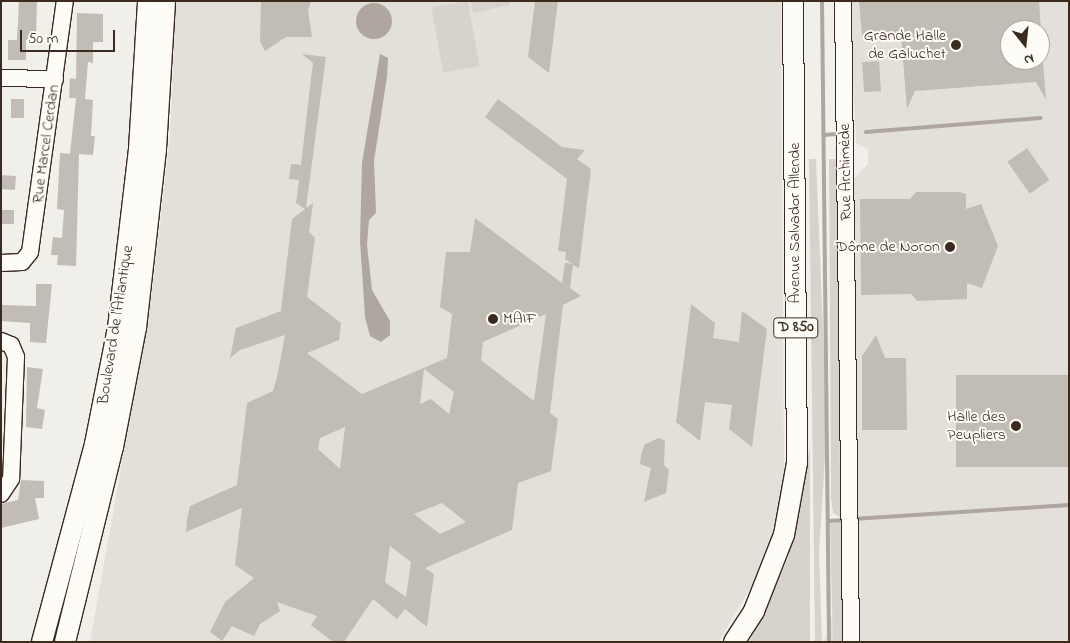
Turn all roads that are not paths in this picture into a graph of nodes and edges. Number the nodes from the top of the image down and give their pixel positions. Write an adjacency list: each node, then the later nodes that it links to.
1 (65, 1): 7 (street, Rue Marcel Cerdan)
2 (148, 1): 11 (main road, Boulevard de l'Atlantique)
3 (165, 1): 12 (main road, Boulevard de l'Atlantique)
4 (793, 1): 13 (main road, Avenue Salvador Allende / D 850)
5 (843, 1): 14 (street, Rue Archimède)
6 (1, 78): 7 (street)
7 (55, 79): 8 (street, Rue Marcel Cerdan)
8 (1, 263)
9 (1, 341): 10 (street)
10 (1, 494)
11 (42, 642)
12 (65, 642)
13 (734, 642)
14 (851, 642)

